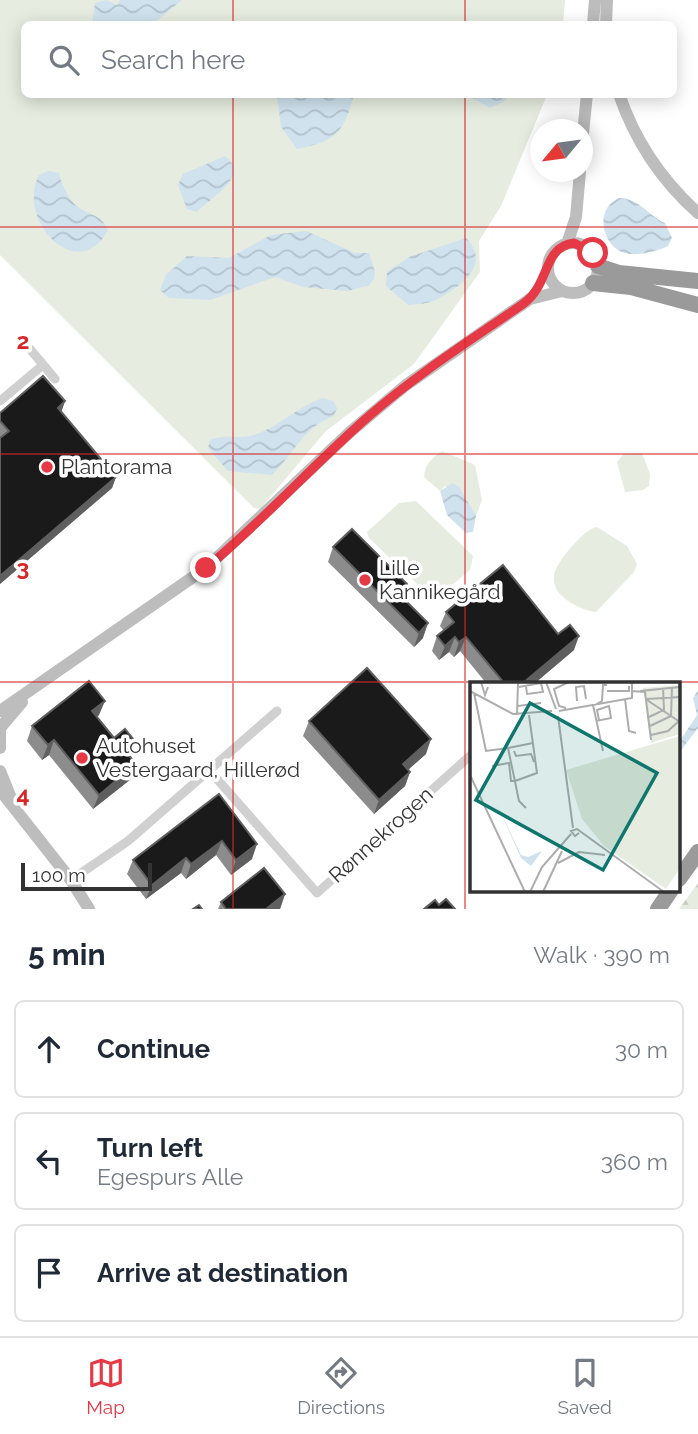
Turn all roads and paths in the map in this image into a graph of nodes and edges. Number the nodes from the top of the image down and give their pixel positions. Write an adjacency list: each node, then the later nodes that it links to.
1 (595, 0): 3 (street)
2 (607, 0): 4 (street)
3 (593, 21)
4 (606, 21)
5 (587, 98): 7 (street)
6 (620, 98): 9 (street)
7 (585, 119)
8 (579, 182): 10 (street)
9 (698, 213)
10 (576, 217): 11 (street); 12 (street)
11 (566, 244): 12 (street); 14 (street)
12 (581, 245): 13 (street)
13 (598, 266): 15 (highway); 16 (street)
14 (548, 272): 17 (street); 18 (street)
15 (698, 281)
16 (593, 283): 17 (street); 19 (highway)
17 (562, 290): 18 (street)
18 (530, 299): 24 (street)
19 (698, 305)
20 (30, 349): 21 (street)
21 (43, 365): 22 (street); 23 (street)
22 (55, 379)
23 (0, 401)
24 (51, 675): 25 (street); 27 (street)
25 (0, 711)
26 (277, 711): 31 (street)
27 (0, 729): 28 (street)
28 (0, 748)
29 (470, 756): 31 (street, Rønnekrogen)
30 (0, 771): 33 (street)
31 (210, 771): 36 (street)
32 (0, 790): 33 (street)
33 (19, 814): 36 (street)
34 (698, 852): 35 (highway)
35 (680, 878)
36 (71, 880): 38 (street)
37 (670, 892): 39 (highway)
38 (89, 909)
39 (658, 909)

